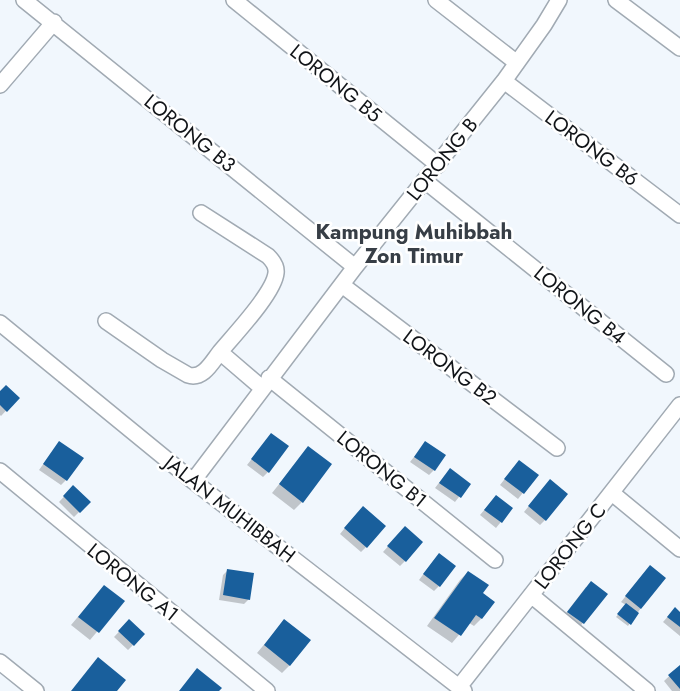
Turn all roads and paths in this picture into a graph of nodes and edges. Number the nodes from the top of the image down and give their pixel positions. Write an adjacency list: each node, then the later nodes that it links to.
1 (24, 0): 6 (street, LORONG B3)
2 (234, 0): 11 (street, LORONG B5)
3 (436, 0): 8 (street)
4 (559, 0): 8 (street, LORONG B)
5 (616, 0): 7 (street)
6 (54, 22): 10 (street); 15 (street, LORONG B3)
7 (680, 48)
8 (517, 62): 9 (street, LORONG B)
9 (504, 81): 11 (street, LORONG B); 14 (street, LORONG B6)
10 (0, 85)
11 (438, 165): 12 (street, LORONG B)
12 (425, 181): 15 (street, LORONG B); 20 (street, LORONG B4)
13 (201, 213): 19 (street)
14 (680, 215)
15 (355, 266): 16 (street, LORONG B)
16 (342, 285): 21 (street, LORONG B); 23 (street, LORONG B2)
17 (106, 321): 19 (street)
18 (0, 323): 25 (street, JALAN MUHIBBAH)
19 (220, 352): 21 (street, LORONG B1)
20 (666, 374)
21 (266, 383): 25 (street, LORONG B); 28 (street, LORONG B1)
22 (680, 405): 26 (street, LORONG C)
23 (557, 448)
24 (0, 471): 33 (street, LORONG A1)
25 (193, 481): 31 (street, JALAN MUHIBBAH)
26 (612, 493): 27 (street); 29 (street, LORONG C)
27 (680, 548)
28 (495, 560)
29 (531, 595): 31 (street, LORONG C); 34 (street)
30 (0, 662): 32 (street)
31 (461, 689)
32 (36, 691)
33 (267, 691)
34 (647, 691)

